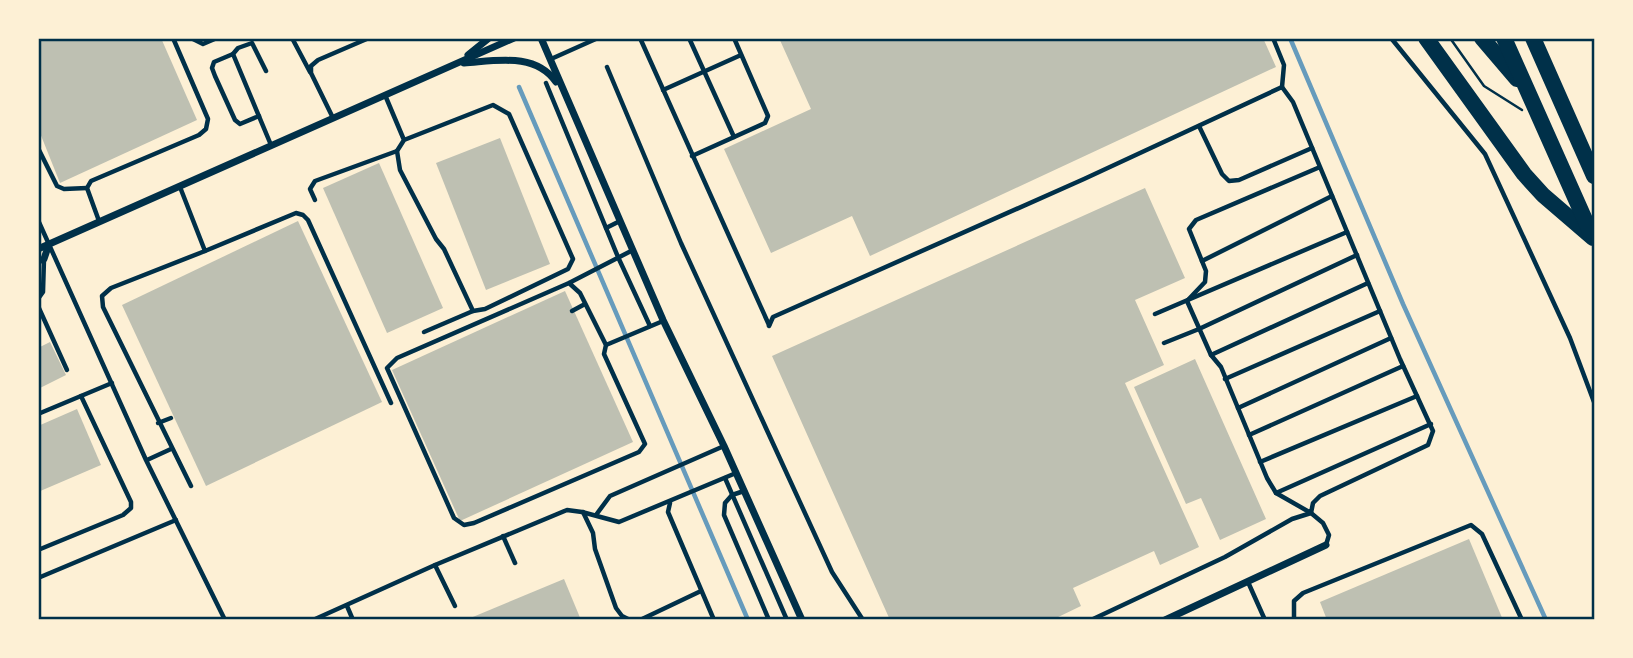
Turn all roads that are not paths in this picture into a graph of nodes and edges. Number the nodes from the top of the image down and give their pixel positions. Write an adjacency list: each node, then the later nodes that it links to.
1 (173, 38): 48 (lane)
2 (191, 38): 3 (lane)
3 (217, 38)
4 (292, 38): 26 (lane)
5 (369, 38): 26 (lane)
6 (489, 38): 22 (street)
7 (514, 38): 22 (street)
8 (541, 38): 21 (street)
9 (598, 38): 21 (lane)
10 (640, 38): 29 (lane)
11 (689, 38): 25 (lane)
12 (734, 38): 20 (lane)
13 (1273, 38): 28 (lane)
14 (1391, 38): 87 (lane)
15 (1426, 38): 56 (highway)
16 (1482, 38): 30 (highway)
17 (1504, 38): 30 (highway)
18 (1533, 38): 46 (highway)
19 (233, 54): 24 (lane); 35 (lane); 35 (lane)
20 (741, 55): 25 (lane); 38 (lane)
21 (550, 60): 32 (street)
22 (456, 64): 31 (street); 32 (street)
23 (607, 66): 133 (lane)
24 (266, 71)
25 (705, 71): 29 (lane); 38 (lane)
26 (311, 73): 36 (lane)
27 (546, 83): 34 (lane)
28 (1282, 88): 37 (lane); 42 (lane)
29 (663, 90): 44 (lane)
30 (1528, 91): 56 (highway)
31 (386, 95): 36 (street); 39 (lane)
32 (566, 96): 33 (street)
33 (571, 107): 34 (lane); 52 (street)
34 (558, 112): 54 (lane)
35 (259, 116): 40 (lane)
36 (333, 118): 40 (street)
37 (1199, 126): 42 (lane); 44 (lane)
38 (734, 137): 44 (lane)
39 (404, 140): 43 (lane); 71 (lane)
40 (271, 146): 47 (street)
41 (38, 148): 48 (lane)
42 (1312, 148): 45 (lane)
43 (397, 151): 50 (lane); 71 (lane)
44 (692, 156)
45 (1320, 167): 49 (lane); 64 (lane)
46 (1594, 176)
47 (180, 187): 53 (street); 60 (lane)
48 (87, 188): 53 (lane)
49 (1332, 196): 55 (lane); 64 (lane)
50 (315, 200)
51 (38, 220): 57 (lane)
52 (620, 221): 54 (lane); 59 (street)
53 (100, 222): 57 (street)
54 (606, 228): 62 (lane)
55 (1347, 232): 61 (lane); 68 (lane)
56 (1594, 240)
57 (49, 244): 58 (street); 63 (street); 88 (lane)
58 (38, 249)
59 (633, 250): 62 (lane); 75 (street)
60 (205, 251): 92 (lane); 96 (lane)
61 (1357, 256): 66 (lane); 77 (lane)
62 (618, 257): 65 (lane); 76 (lane)
63 (41, 260): 67 (lane)
64 (1202, 261): 68 (lane)
65 (569, 283): 69 (lane); 81 (lane)
66 (1368, 283): 73 (lane); 82 (lane)
67 (38, 299)
68 (1187, 301): 74 (lane); 77 (lane)
69 (585, 304): 72 (lane); 81 (lane)
70 (38, 306): 84 (lane)
71 (473, 311): 78 (lane)
72 (572, 311)
73 (1380, 311): 79 (lane); 85 (lane)
74 (1155, 314)
75 (663, 320): 76 (lane); 99 (street)
76 (650, 326): 81 (lane)
77 (1199, 329): 80 (lane); 82 (lane)
78 (424, 332)
79 (1391, 338): 83 (lane); 93 (lane)
80 (1164, 343)
81 (606, 345)
82 (1211, 355): 85 (lane)
83 (1403, 366): 90 (lane); 98 (lane)
84 (67, 370)
85 (1225, 379): 93 (lane)
86 (1594, 380): 87 (lane)
87 (1588, 381): 91 (lane)
88 (112, 383): 89 (lane); 101 (lane)
89 (81, 396): 94 (lane); 116 (lane)
90 (1418, 396): 97 (lane); 102 (lane)
91 (1594, 402)
92 (391, 403)
93 (1238, 408): 98 (lane)
94 (38, 414)
95 (171, 418): 96 (lane)
96 (158, 424): 100 (lane)
97 (1431, 424): 107 (lane); 111 (lane)
98 (1249, 435): 102 (lane)
99 (724, 446): 103 (street); 112 (lane)
100 (171, 449): 101 (lane); 105 (lane)
101 (146, 460): 113 (lane)
102 (1260, 462): 107 (lane)
103 (736, 473): 104 (lane); 106 (street)
104 (725, 478): 108 (lane); 109 (lane)
105 (191, 486)
106 (744, 491): 108 (lane); 132 (street)
107 (1276, 493): 111 (lane)
108 (732, 495): 130 (lane); 131 (lane)
109 (670, 502): 112 (lane); 121 (lane)
110 (582, 512): 112 (lane); 114 (lane); 127 (lane)
111 (1311, 513): 115 (lane); 134 (lane)
112 (596, 515)
113 (176, 520): 119 (lane); 124 (lane)
114 (503, 536): 117 (lane); 118 (lane)
115 (1326, 545): 120 (street)
116 (38, 550)
117 (515, 563)
118 (435, 565): 122 (lane); 123 (lane)
119 (38, 578)
120 (1248, 581): 135 (street); 136 (lane)
121 (701, 592): 128 (lane); 129 (lane)
122 (347, 606): 125 (lane); 126 (lane)
123 (455, 606)
124 (225, 620)
125 (313, 620)
126 (353, 620)
127 (630, 620)
128 (640, 620)
129 (714, 620)
130 (769, 620)
131 (787, 620)
132 (802, 620)
133 (863, 620)
134 (1091, 620)
135 (1165, 620)
136 (1265, 620)
137 (1294, 620): 138 (lane)
138 (1522, 620)

